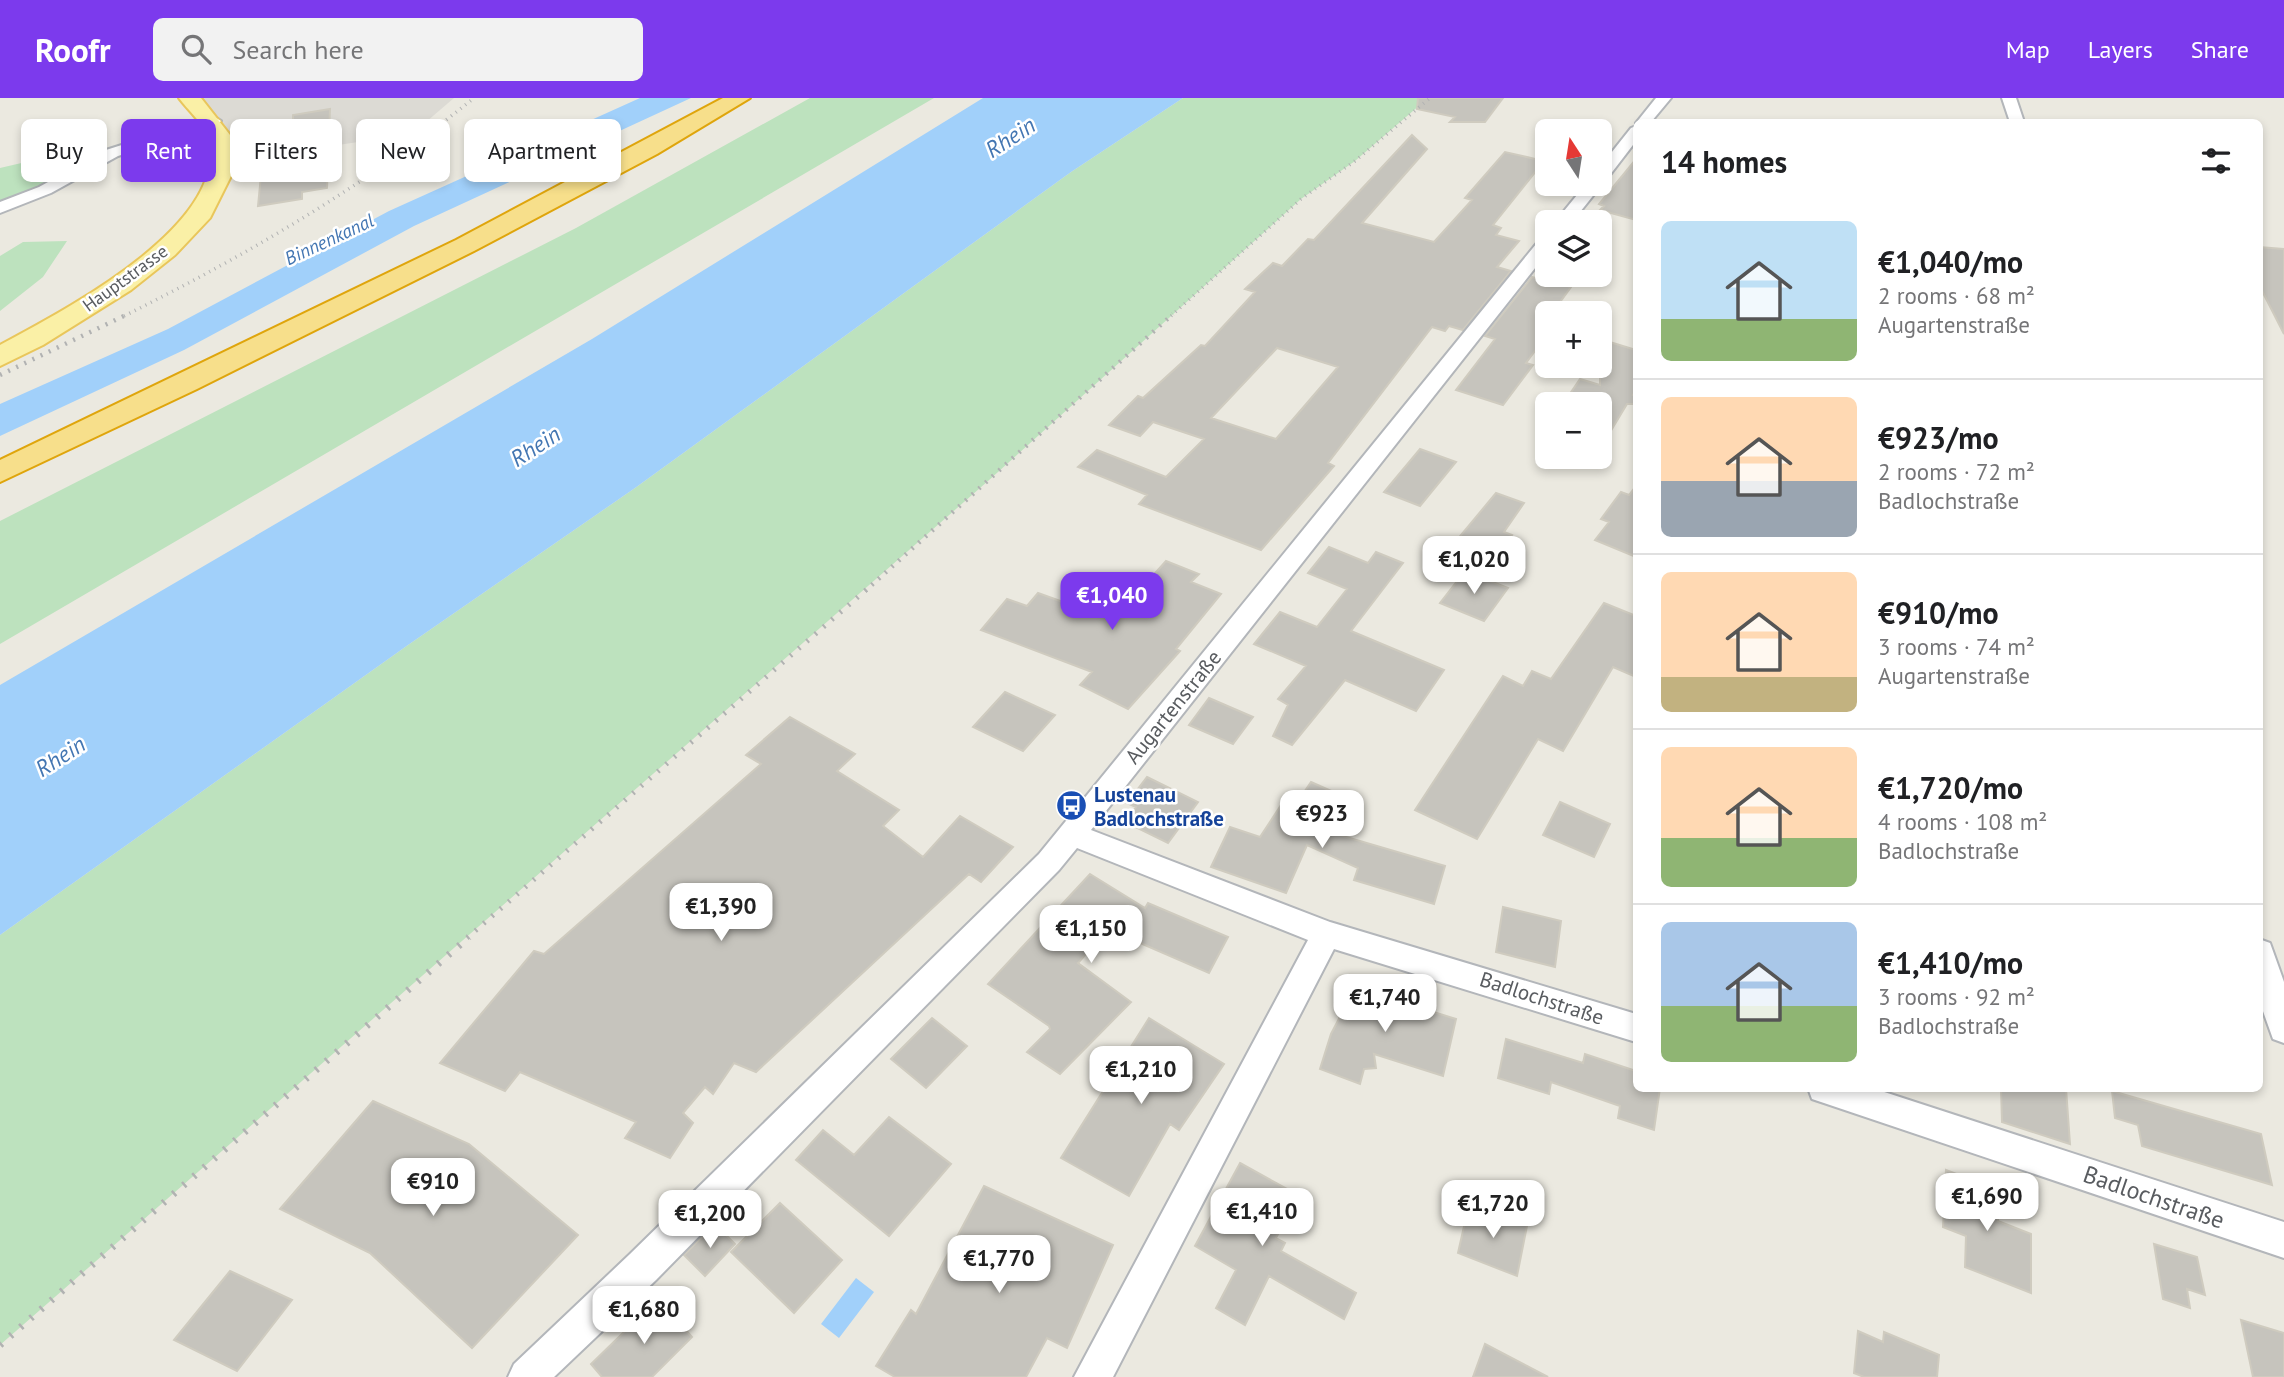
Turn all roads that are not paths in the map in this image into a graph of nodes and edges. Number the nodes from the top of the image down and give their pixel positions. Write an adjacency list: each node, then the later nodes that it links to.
1 (190, 98): 6 (main road, Hauptstrasse)
2 (712, 98): 18 (highway)
3 (739, 98): 19 (highway)
4 (1664, 98): 7 (street)
5 (2010, 98): 8 (street)
6 (211, 119)
7 (1646, 119)
8 (2016, 119)
9 (216, 128): 17 (main road, Hauptstrasse)
10 (1633, 135): 12 (street)
11 (121, 150): 14 (street)
12 (1612, 162)
13 (1584, 196): 15 (street)
14 (0, 208)
15 (1573, 210)
16 (1535, 257): 20 (street, Augartenstraße)
17 (0, 356)
18 (0, 452)
19 (0, 472)
20 (1072, 834): 21 (street, Badlochstraße); 27 (street, Augartenstraße)
21 (1327, 934): 23 (street, Badlochstraße); 28 (street)
22 (2269, 966): 24 (street)
23 (1633, 1027)
24 (2284, 1029)
25 (1836, 1092): 26 (street, Badlochstraße)
26 (2284, 1240)
27 (527, 1377)
28 (1093, 1377)

